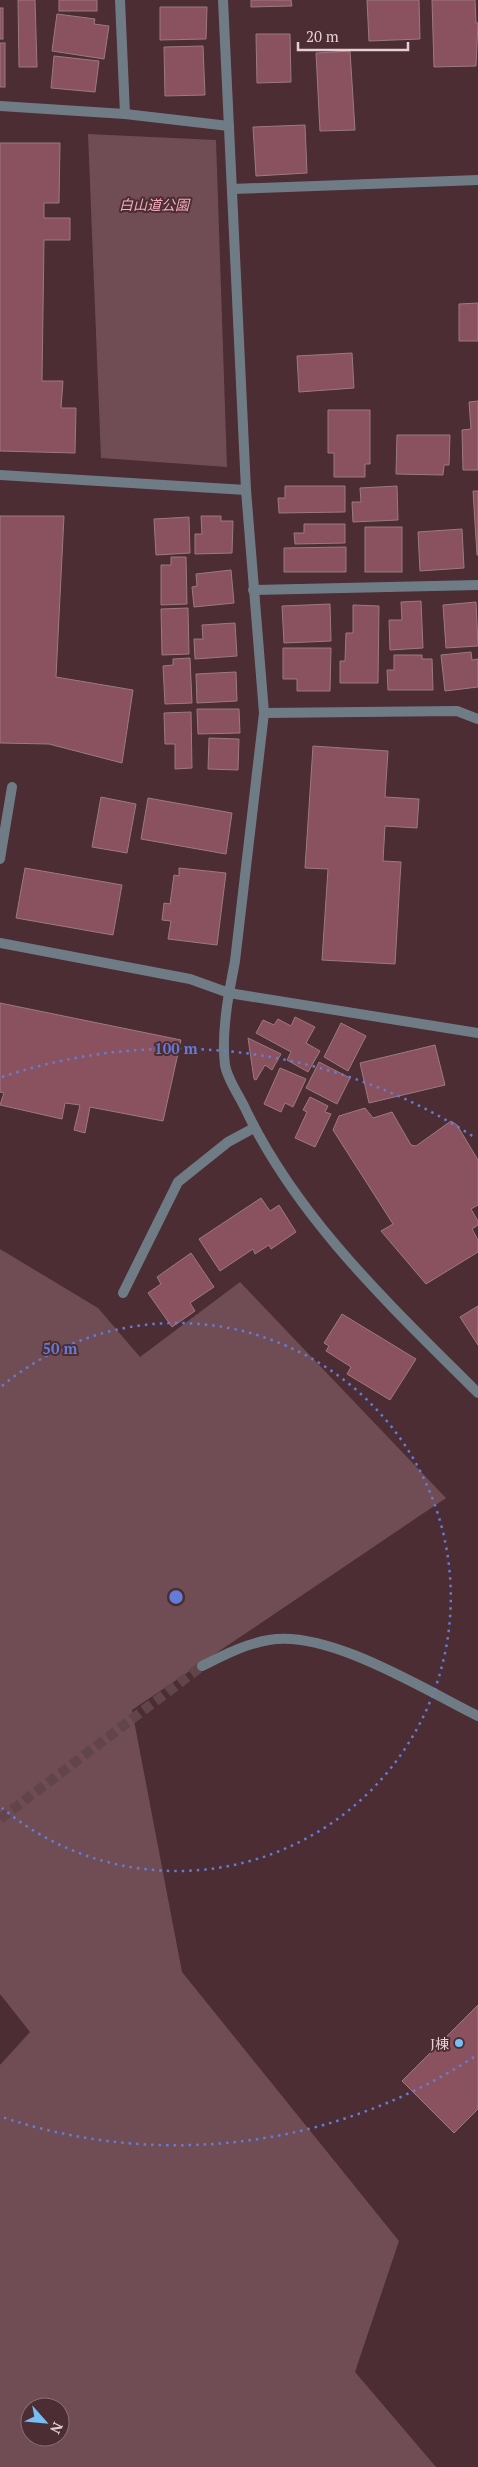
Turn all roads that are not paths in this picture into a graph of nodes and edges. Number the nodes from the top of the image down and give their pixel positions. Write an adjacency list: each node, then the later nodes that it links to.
1 (120, 0): 4 (street)
2 (223, 0): 5 (street)
3 (0, 106): 4 (street)
4 (124, 114): 5 (street)
5 (229, 126): 7 (street)
6 (478, 180): 7 (street)
7 (232, 189): 9 (street)
8 (0, 475): 9 (street)
9 (246, 490): 11 (street)
10 (478, 585): 11 (street)
11 (253, 590): 12 (street)
12 (264, 714): 13 (street); 17 (street)
13 (478, 719)
14 (12, 787): 15 (street)
15 (0, 859)
16 (0, 944): 17 (street)
17 (229, 993): 18 (street); 19 (street)
18 (478, 1033)
19 (254, 1128): 20 (street); 21 (street)
20 (123, 1293)
21 (478, 1393)
22 (202, 1666): 23 (street)
23 (478, 1716)

